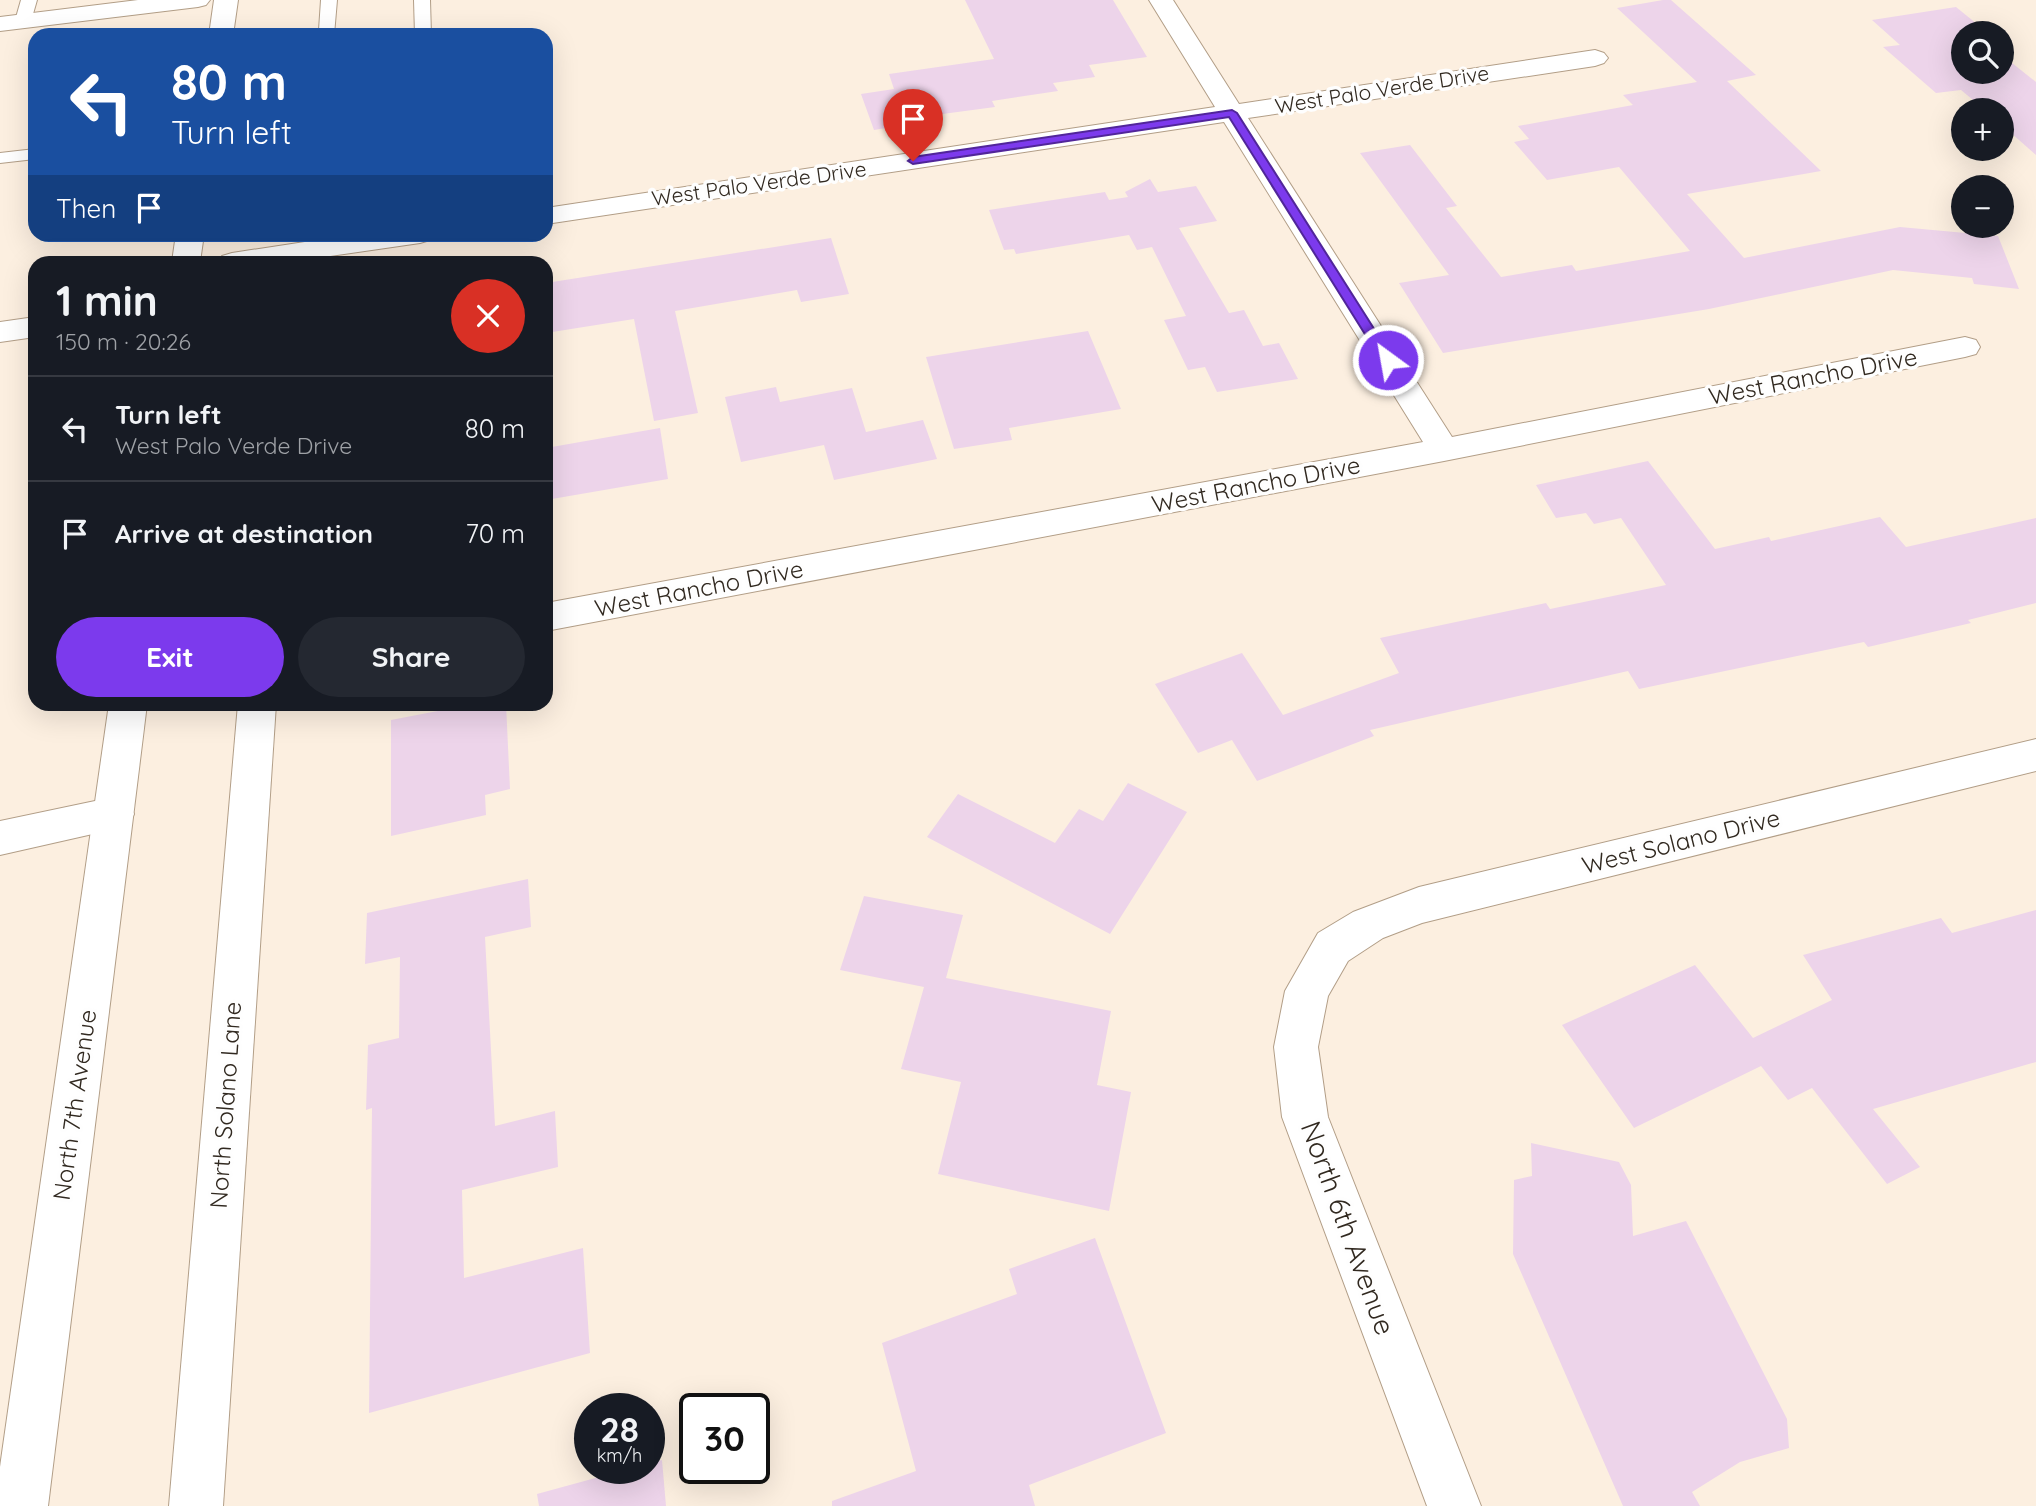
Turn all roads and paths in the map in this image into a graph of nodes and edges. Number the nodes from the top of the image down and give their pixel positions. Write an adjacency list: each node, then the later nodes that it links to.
1 (198, 0): 6 (street)
2 (226, 0): 8 (street)
3 (329, 0): 9 (lane)
4 (422, 0): 10 (lane)
5 (1161, 0): 12 (street)
6 (100, 6): 7 (street)
7 (17, 15)
8 (221, 28)
9 (327, 28)
10 (423, 28)
11 (1595, 58): 12 (street, West Palo Verde Drive)
12 (1232, 113): 15 (street, West Palo Verde Drive); 21 (street)
13 (28, 155): 14 (lane)
14 (0, 158)
15 (553, 215)
16 (366, 242): 17 (street)
17 (272, 256)
18 (28, 328): 19 (street)
19 (0, 332)
20 (1965, 347): 21 (street, West Rancho Drive)
21 (1444, 450): 22 (street, West Rancho Drive)
22 (553, 616)
23 (127, 711): 26 (street, North 7th Avenue)
24 (256, 711): 30 (street, North Solano Lane)
25 (2036, 755): 28 (street, West Solano Drive)
26 (114, 814): 27 (street); 29 (street, North 7th Avenue)
27 (0, 838)
28 (1333, 947): 31 (street, North 6th Avenue)
29 (21, 1506)
30 (196, 1506)
31 (1454, 1506)

